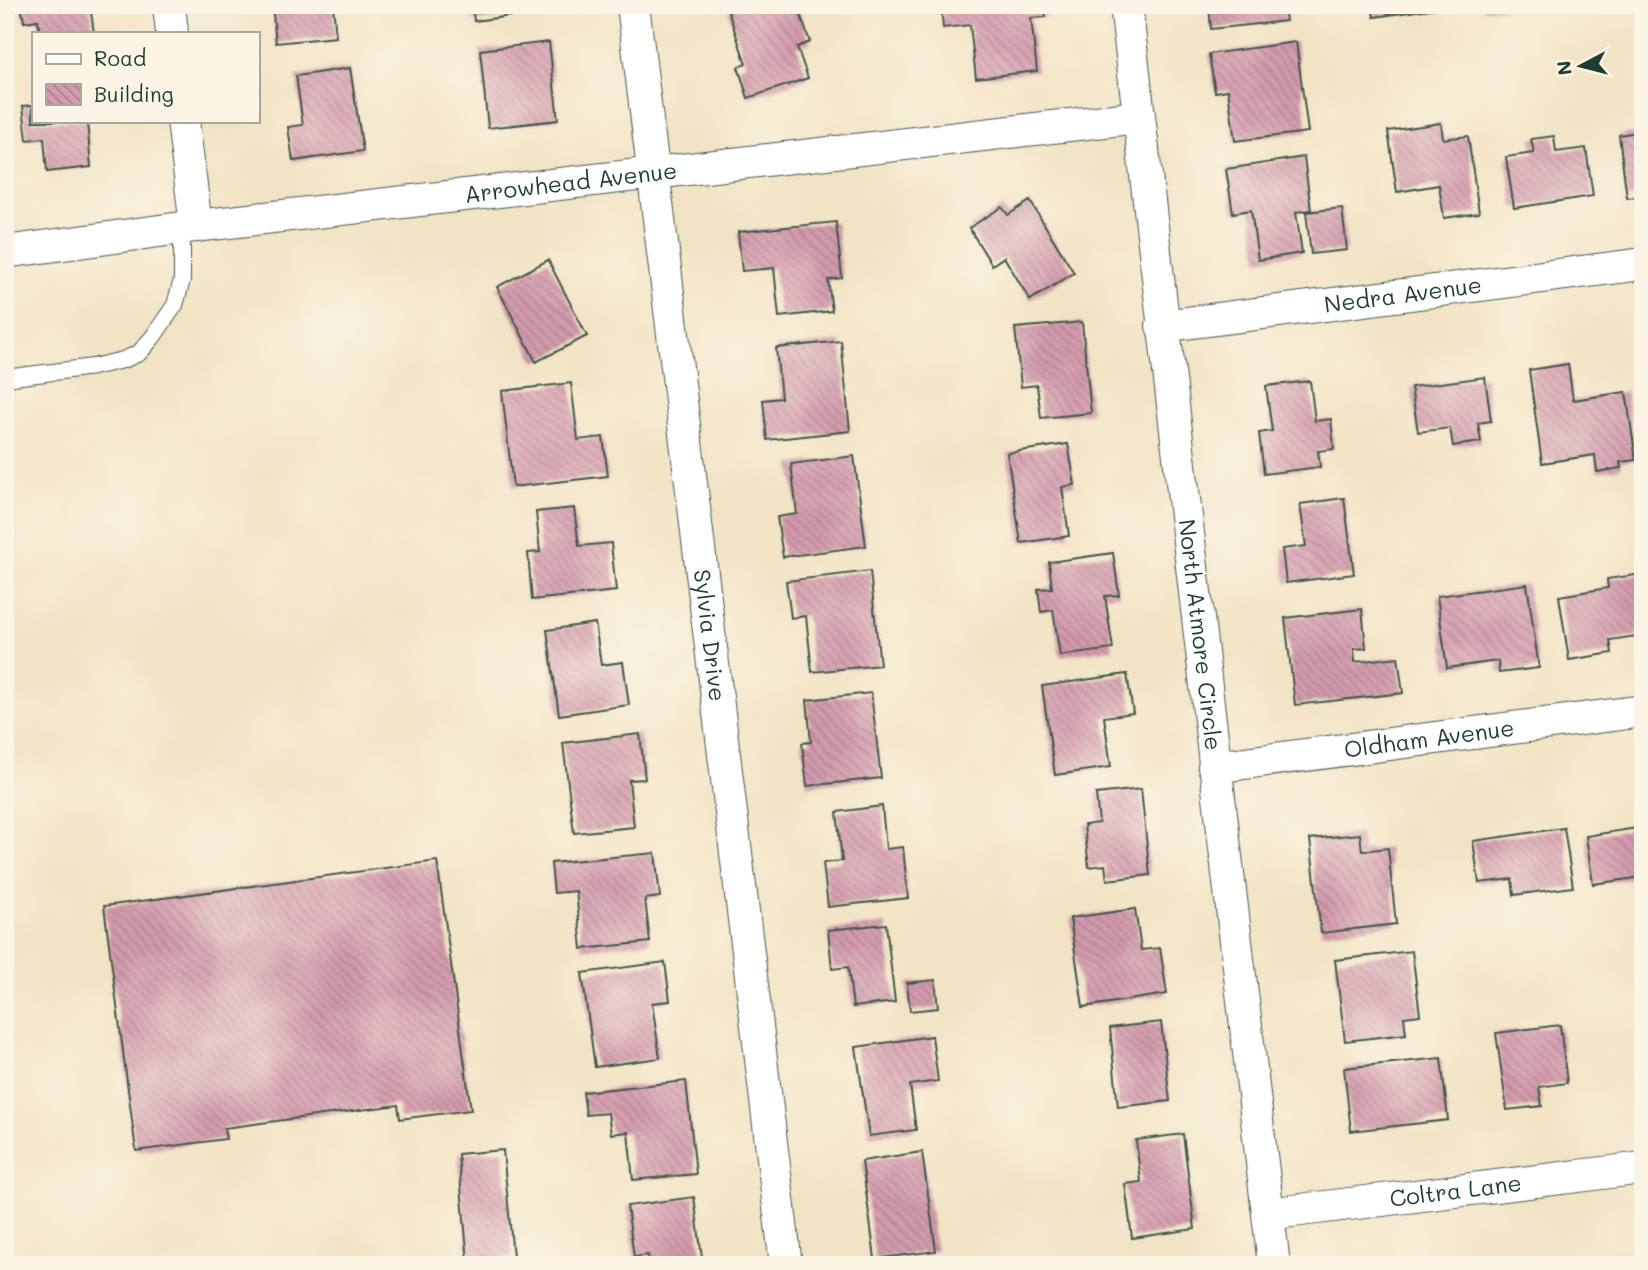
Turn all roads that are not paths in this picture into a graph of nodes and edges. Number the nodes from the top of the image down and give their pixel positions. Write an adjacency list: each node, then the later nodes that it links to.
1 (169, 5): 4 (street)
2 (633, 5): 7 (street, Sylvia Drive)
3 (1126, 5): 5 (street, North Atmore Circle)
4 (172, 32)
5 (1139, 117): 7 (street, Arrowhead Avenue); 11 (street, North Atmore Circle)
6 (183, 122): 8 (street)
7 (654, 172): 8 (street, Arrowhead Avenue); 17 (street, Sylvia Drive)
8 (189, 227): 9 (street, Arrowhead Avenue); 12 (lane)
9 (5, 252)
10 (1643, 264): 11 (street, Nedra Avenue)
11 (1162, 326): 14 (street, North Atmore Circle)
12 (5, 378)
13 (1643, 711): 14 (street, Oldham Avenue)
14 (1214, 766): 16 (street, North Atmore Circle)
15 (1643, 1168): 16 (street, Coltra Lane)
16 (1268, 1214): 18 (street, North Atmore Circle)
17 (786, 1265)
18 (1273, 1265)

